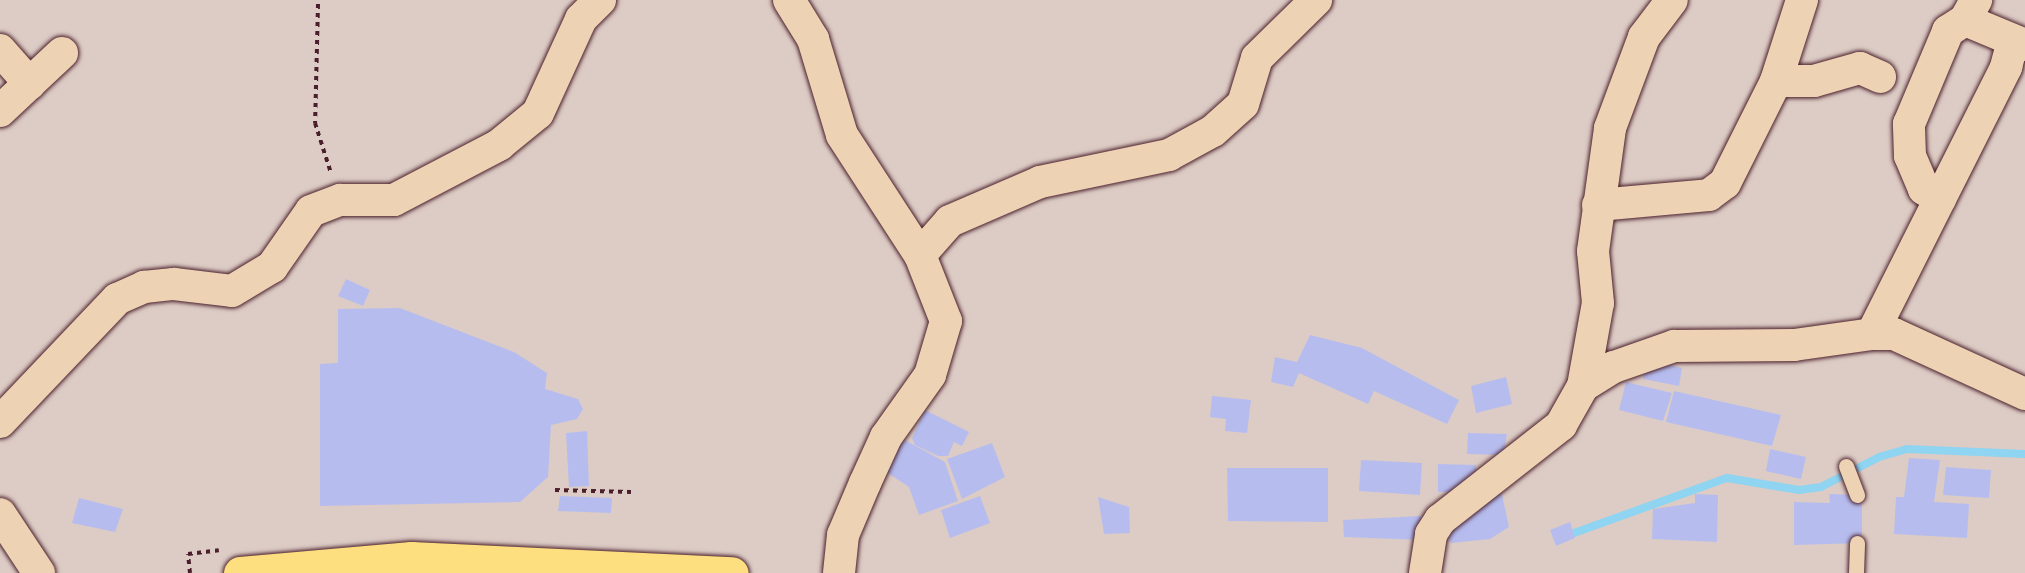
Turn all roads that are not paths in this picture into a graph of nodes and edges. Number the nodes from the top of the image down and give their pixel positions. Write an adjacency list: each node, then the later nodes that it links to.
1 (600, 0): 20 (street)
2 (789, 0): 16 (street)
3 (1316, 0): 16 (street)
4 (1672, 0): 15 (street)
5 (1802, 0): 11 (street)
6 (1971, 10): 7 (street); 14 (street)
7 (2019, 43): 14 (street)
8 (0, 50): 12 (street)
9 (62, 53): 12 (street)
10 (1880, 77): 11 (street)
11 (1776, 81): 15 (street)
12 (30, 84): 13 (street)
13 (0, 111)
14 (1940, 199): 17 (street)
15 (1598, 205): 18 (street)
16 (920, 255): 28 (street)
17 (1872, 334): 18 (street); 19 (street)
18 (1583, 386): 29 (street)
19 (2025, 394)
20 (0, 422)
21 (1846, 466): 22 (lane)
22 (1856, 489)
23 (0, 514): 26 (street)
24 (1857, 543): 30 (lane)
25 (234, 561): 27 (highway)
26 (39, 573)
27 (732, 573)
28 (839, 573)
29 (1425, 573)
30 (1856, 573)

